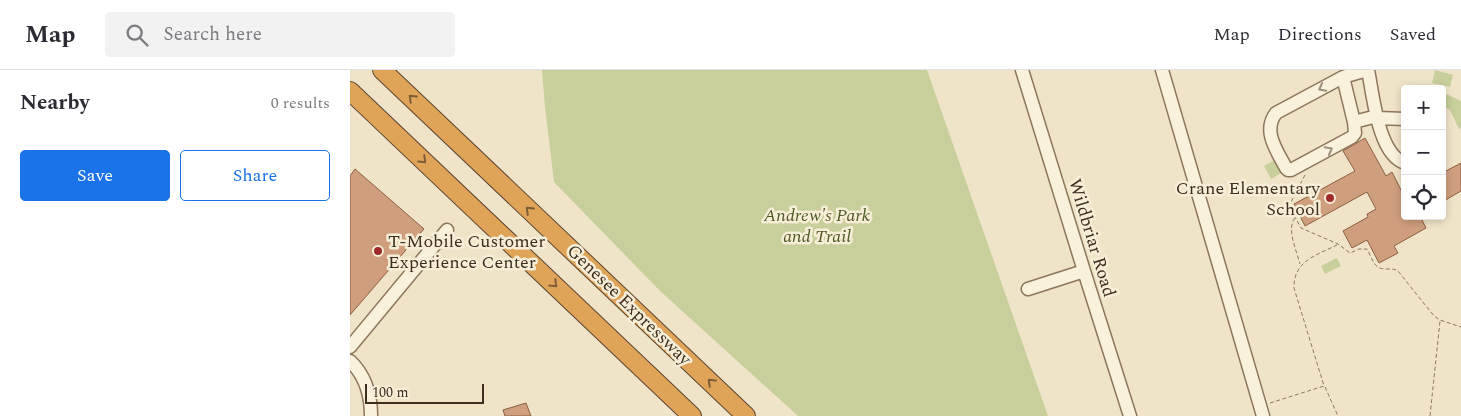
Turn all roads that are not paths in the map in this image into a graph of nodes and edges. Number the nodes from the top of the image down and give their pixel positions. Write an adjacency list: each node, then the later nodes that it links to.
1 (382, 70): 19 (highway, Genesee Expressway, one-way to 1)
2 (1022, 70): 12 (street, Wildbriar Road)
3 (1162, 70): 16 (street)
4 (1368, 70): 5 (street); 7 (street)
5 (1343, 76): 9 (street); 9 (street, one-way to 9)
6 (350, 91): 18 (highway, Genesee Expressway, one-way to 18)
7 (1378, 117): 8 (street); 9 (street); 10 (street)
8 (1401, 118)
9 (1354, 122)
10 (1401, 162)
11 (447, 230): 14 (street)
12 (1084, 272): 13 (street); 20 (street, Wildbriar Road)
13 (1028, 289)
14 (350, 348)
15 (350, 361): 17 (street)
16 (1259, 413)
17 (371, 416)
18 (692, 416)
19 (746, 416)
20 (1130, 416)

